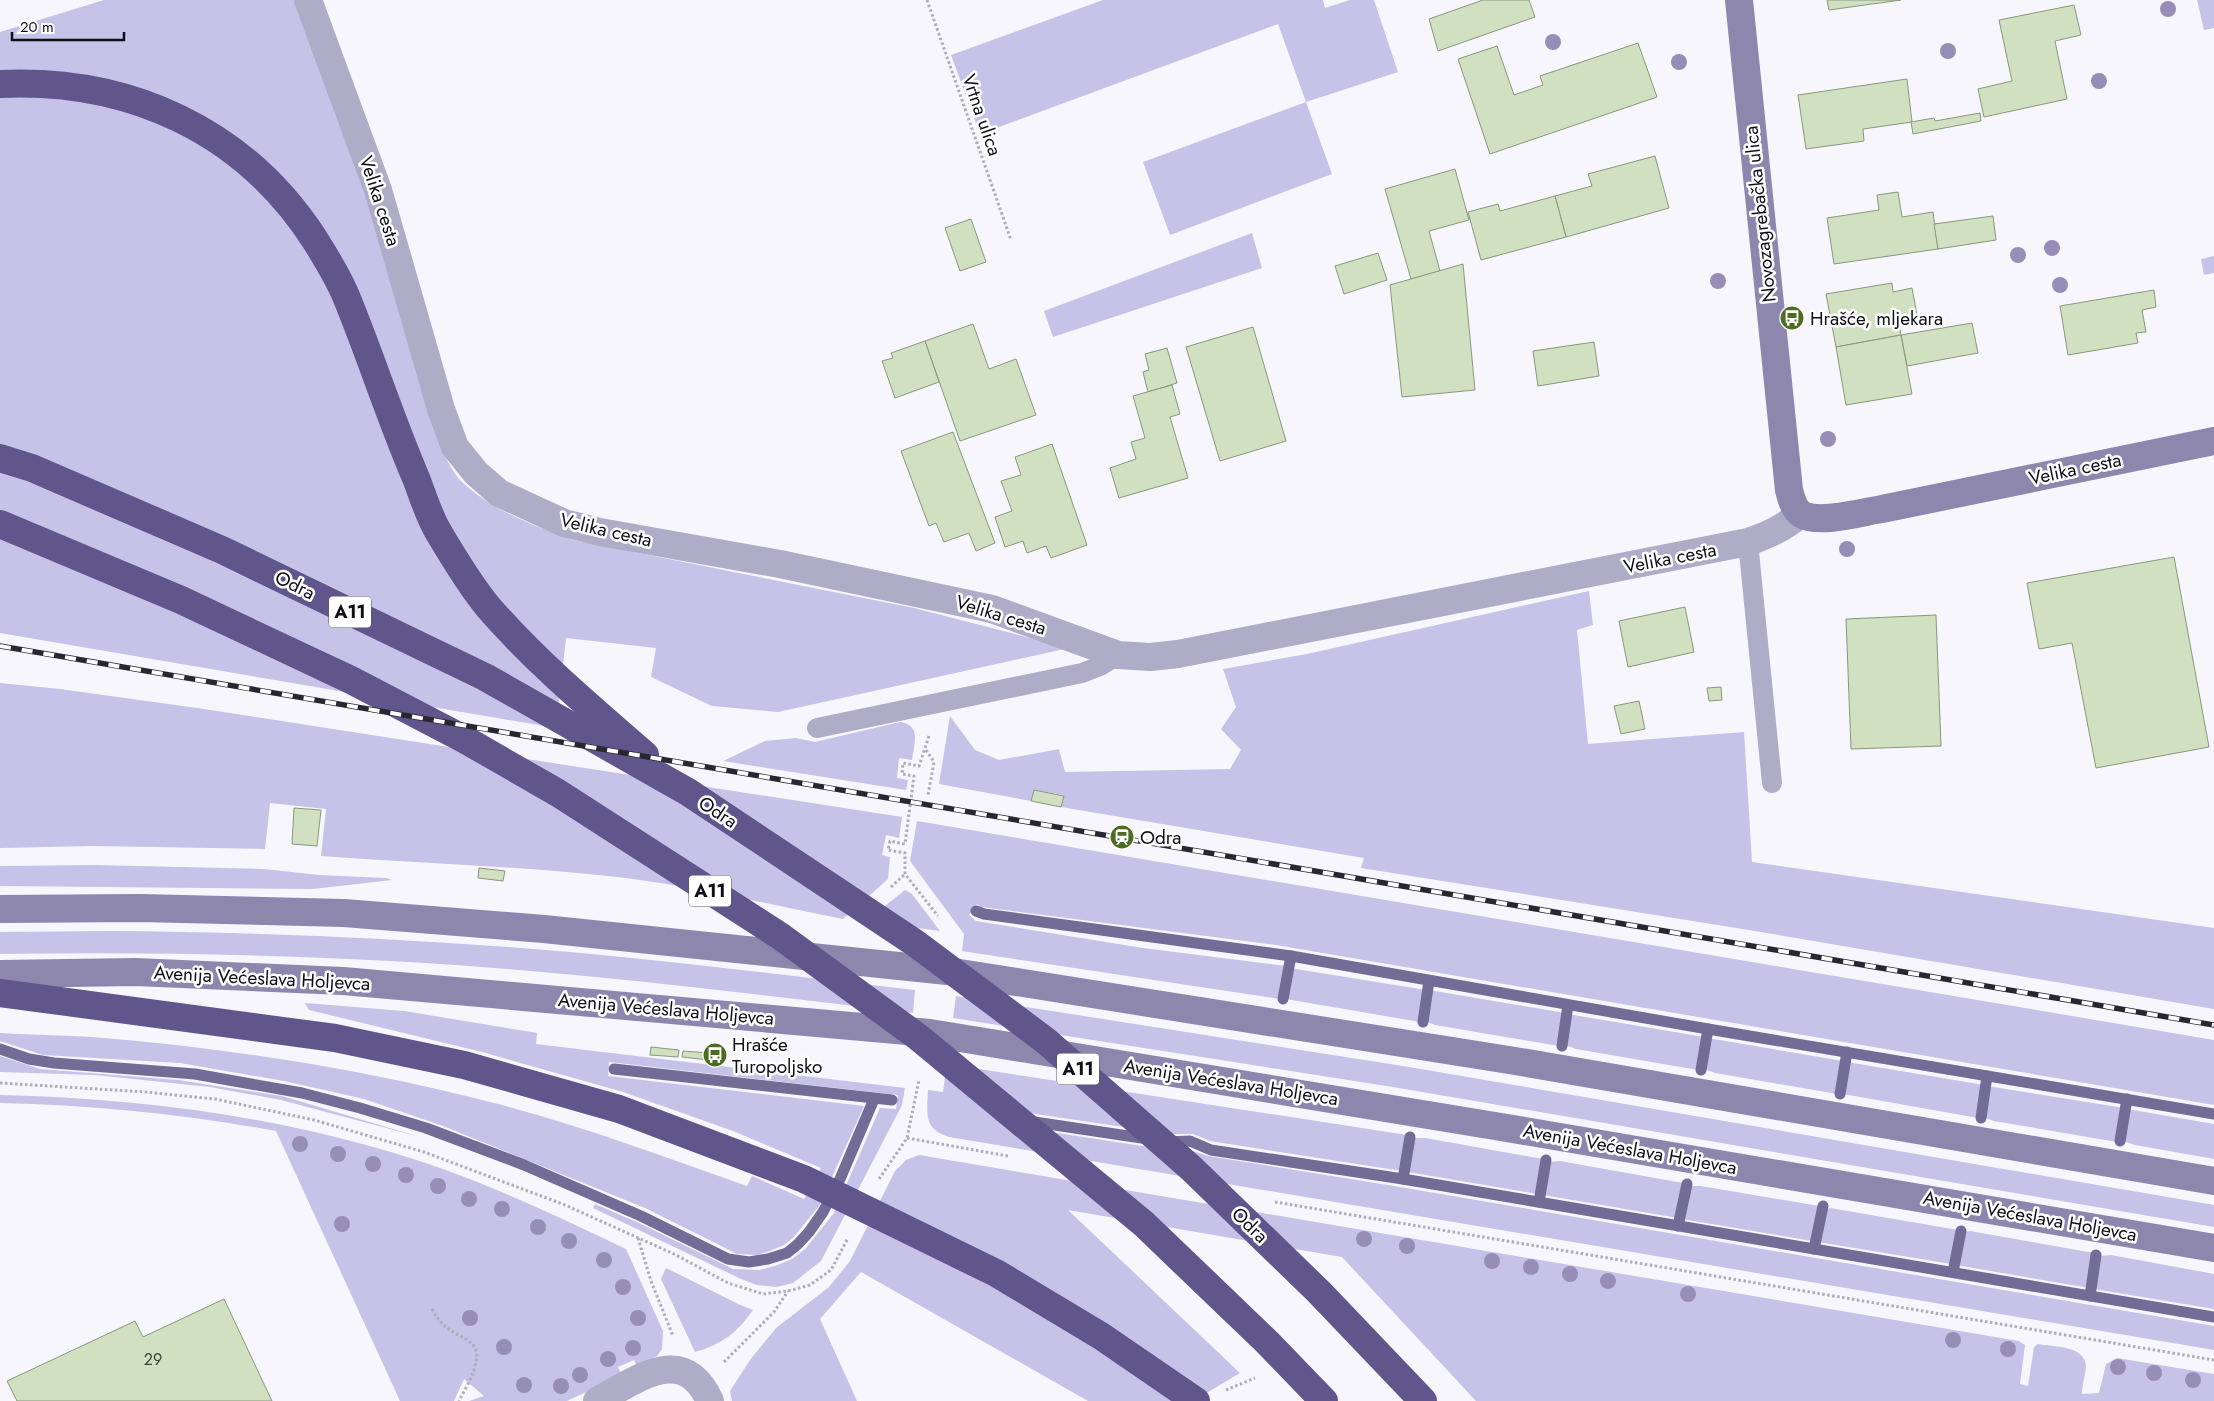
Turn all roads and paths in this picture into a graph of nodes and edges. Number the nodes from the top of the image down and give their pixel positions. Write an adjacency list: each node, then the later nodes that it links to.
1 (308, 0): 11 (street, Velika cesta)
2 (928, 0): 5 (path, Vrtna ulica)
3 (1739, 0): 8 (main road, Novozagrebačka ulica)
4 (0, 84): 16 (highway)
5 (1010, 240)
6 (2214, 441): 8 (main road, Velika cesta)
7 (0, 458): 16 (highway, Odra / A11)
8 (1800, 514): 10 (street, Velika cesta)
9 (0, 524): 39 (highway, A11)
10 (1748, 542): 11 (street, Velika cesta); 15 (lane)
11 (1118, 655): 12 (lane)
12 (936, 702): 13 (lane); 14 (path)
13 (817, 728)
14 (926, 750): 17 (path); 19 (path)
15 (1772, 782)
16 (688, 792): 40 (highway, Odra / A11)
17 (928, 795)
18 (0, 909): 26 (main road)
19 (939, 918)
20 (0, 974): 31 (main road, Avenija Većeslava Holjevca)
21 (0, 993): 38 (highway)
22 (920, 1076): 24 (path)
23 (0, 1083): 30 (path)
24 (907, 1138): 25 (path); 27 (path)
25 (1013, 1157)
26 (2214, 1181)
27 (877, 1182)
28 (1274, 1202): 34 (path)
29 (852, 1231): 32 (path)
30 (638, 1238): 32 (path); 35 (path)
31 (2214, 1248)
32 (788, 1291): 35 (path)
33 (432, 1309): 36 (path)
34 (2214, 1360)
35 (699, 1387): 37 (street)
36 (459, 1401)
37 (597, 1401)
38 (1196, 1401)
39 (1324, 1401)
40 (1423, 1401)

